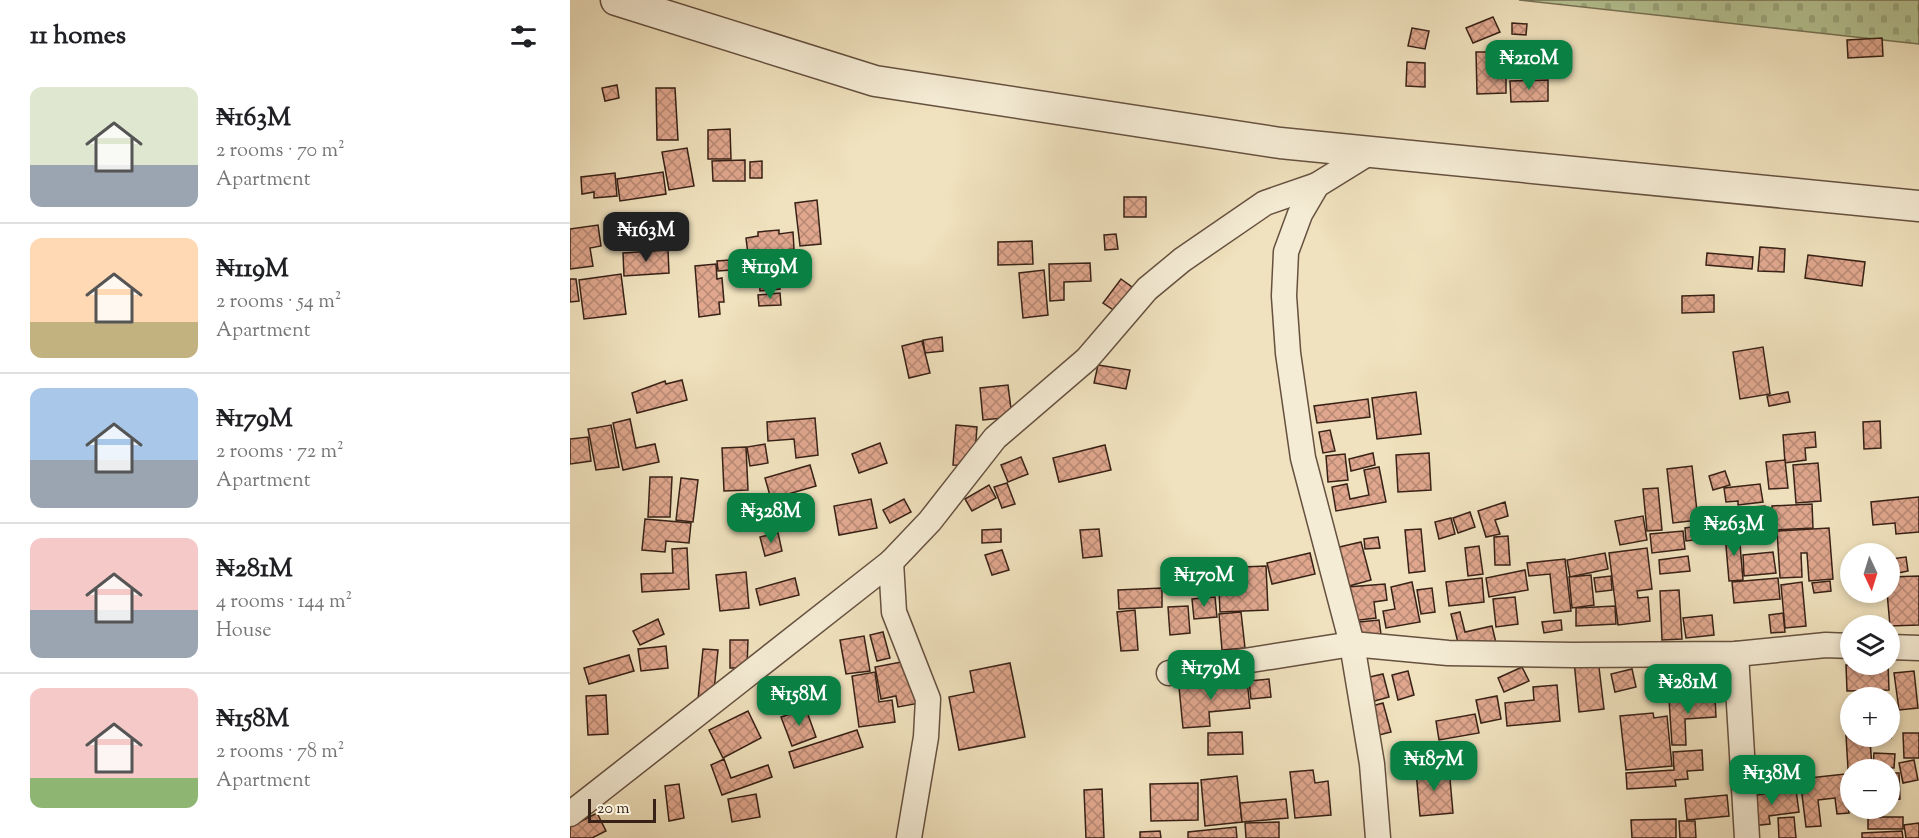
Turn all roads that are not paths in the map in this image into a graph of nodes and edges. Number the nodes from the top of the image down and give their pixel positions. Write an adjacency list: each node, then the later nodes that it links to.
1 (616, 0): 2 (street)
2 (1372, 152): 3 (street); 4 (street)
3 (1317, 185): 5 (street); 6 (street)
4 (1919, 206)
5 (891, 562): 12 (street); 13 (street)
6 (1352, 644): 10 (street); 11 (street); 14 (street)
7 (1840, 646): 10 (street)
8 (1900, 647): 9 (street)
9 (1919, 648)
10 (1736, 654): 15 (street)
11 (1168, 673)
12 (570, 814)
13 (909, 838)
14 (1378, 838)
15 (1747, 838)

